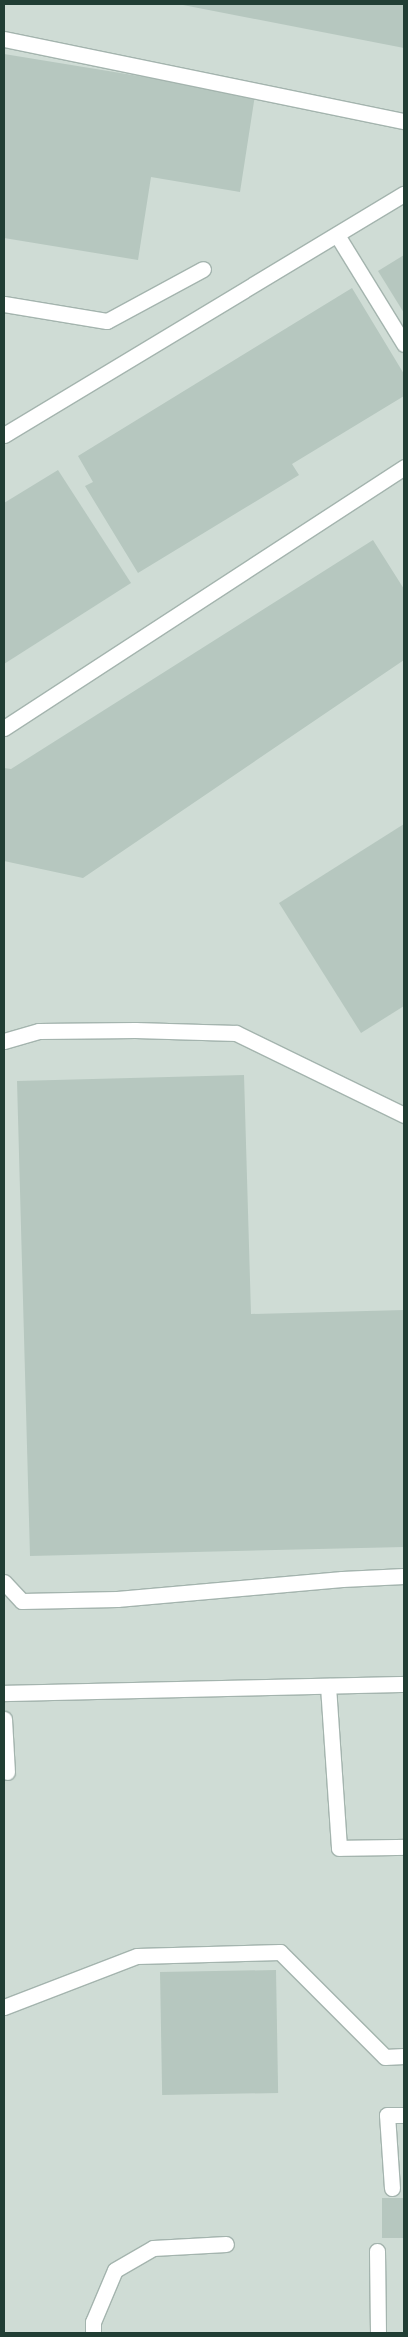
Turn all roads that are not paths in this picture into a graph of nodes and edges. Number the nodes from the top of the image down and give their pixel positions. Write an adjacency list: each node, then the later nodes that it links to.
1 (4, 39): 2 (lane)
2 (404, 121)
3 (404, 194): 4 (lane)
4 (337, 235): 7 (lane); 8 (lane)
5 (203, 269): 6 (lane)
6 (4, 304)
7 (404, 344)
8 (4, 435)
9 (404, 467): 10 (lane)
10 (4, 728)
11 (4, 1042): 12 (lane)
12 (404, 1115)
13 (404, 1576): 14 (lane)
14 (4, 1582)
15 (404, 1684): 16 (lane)
16 (328, 1686): 17 (lane); 20 (lane)
17 (4, 1693)
18 (4, 1719): 19 (lane)
19 (7, 1772)
20 (404, 1846)
21 (4, 2007): 22 (lane)
22 (404, 2056)
23 (404, 2115): 24 (lane)
24 (392, 2188)
25 (226, 2244): 27 (lane)
26 (377, 2251): 28 (lane)
27 (93, 2333)
28 (378, 2333)

